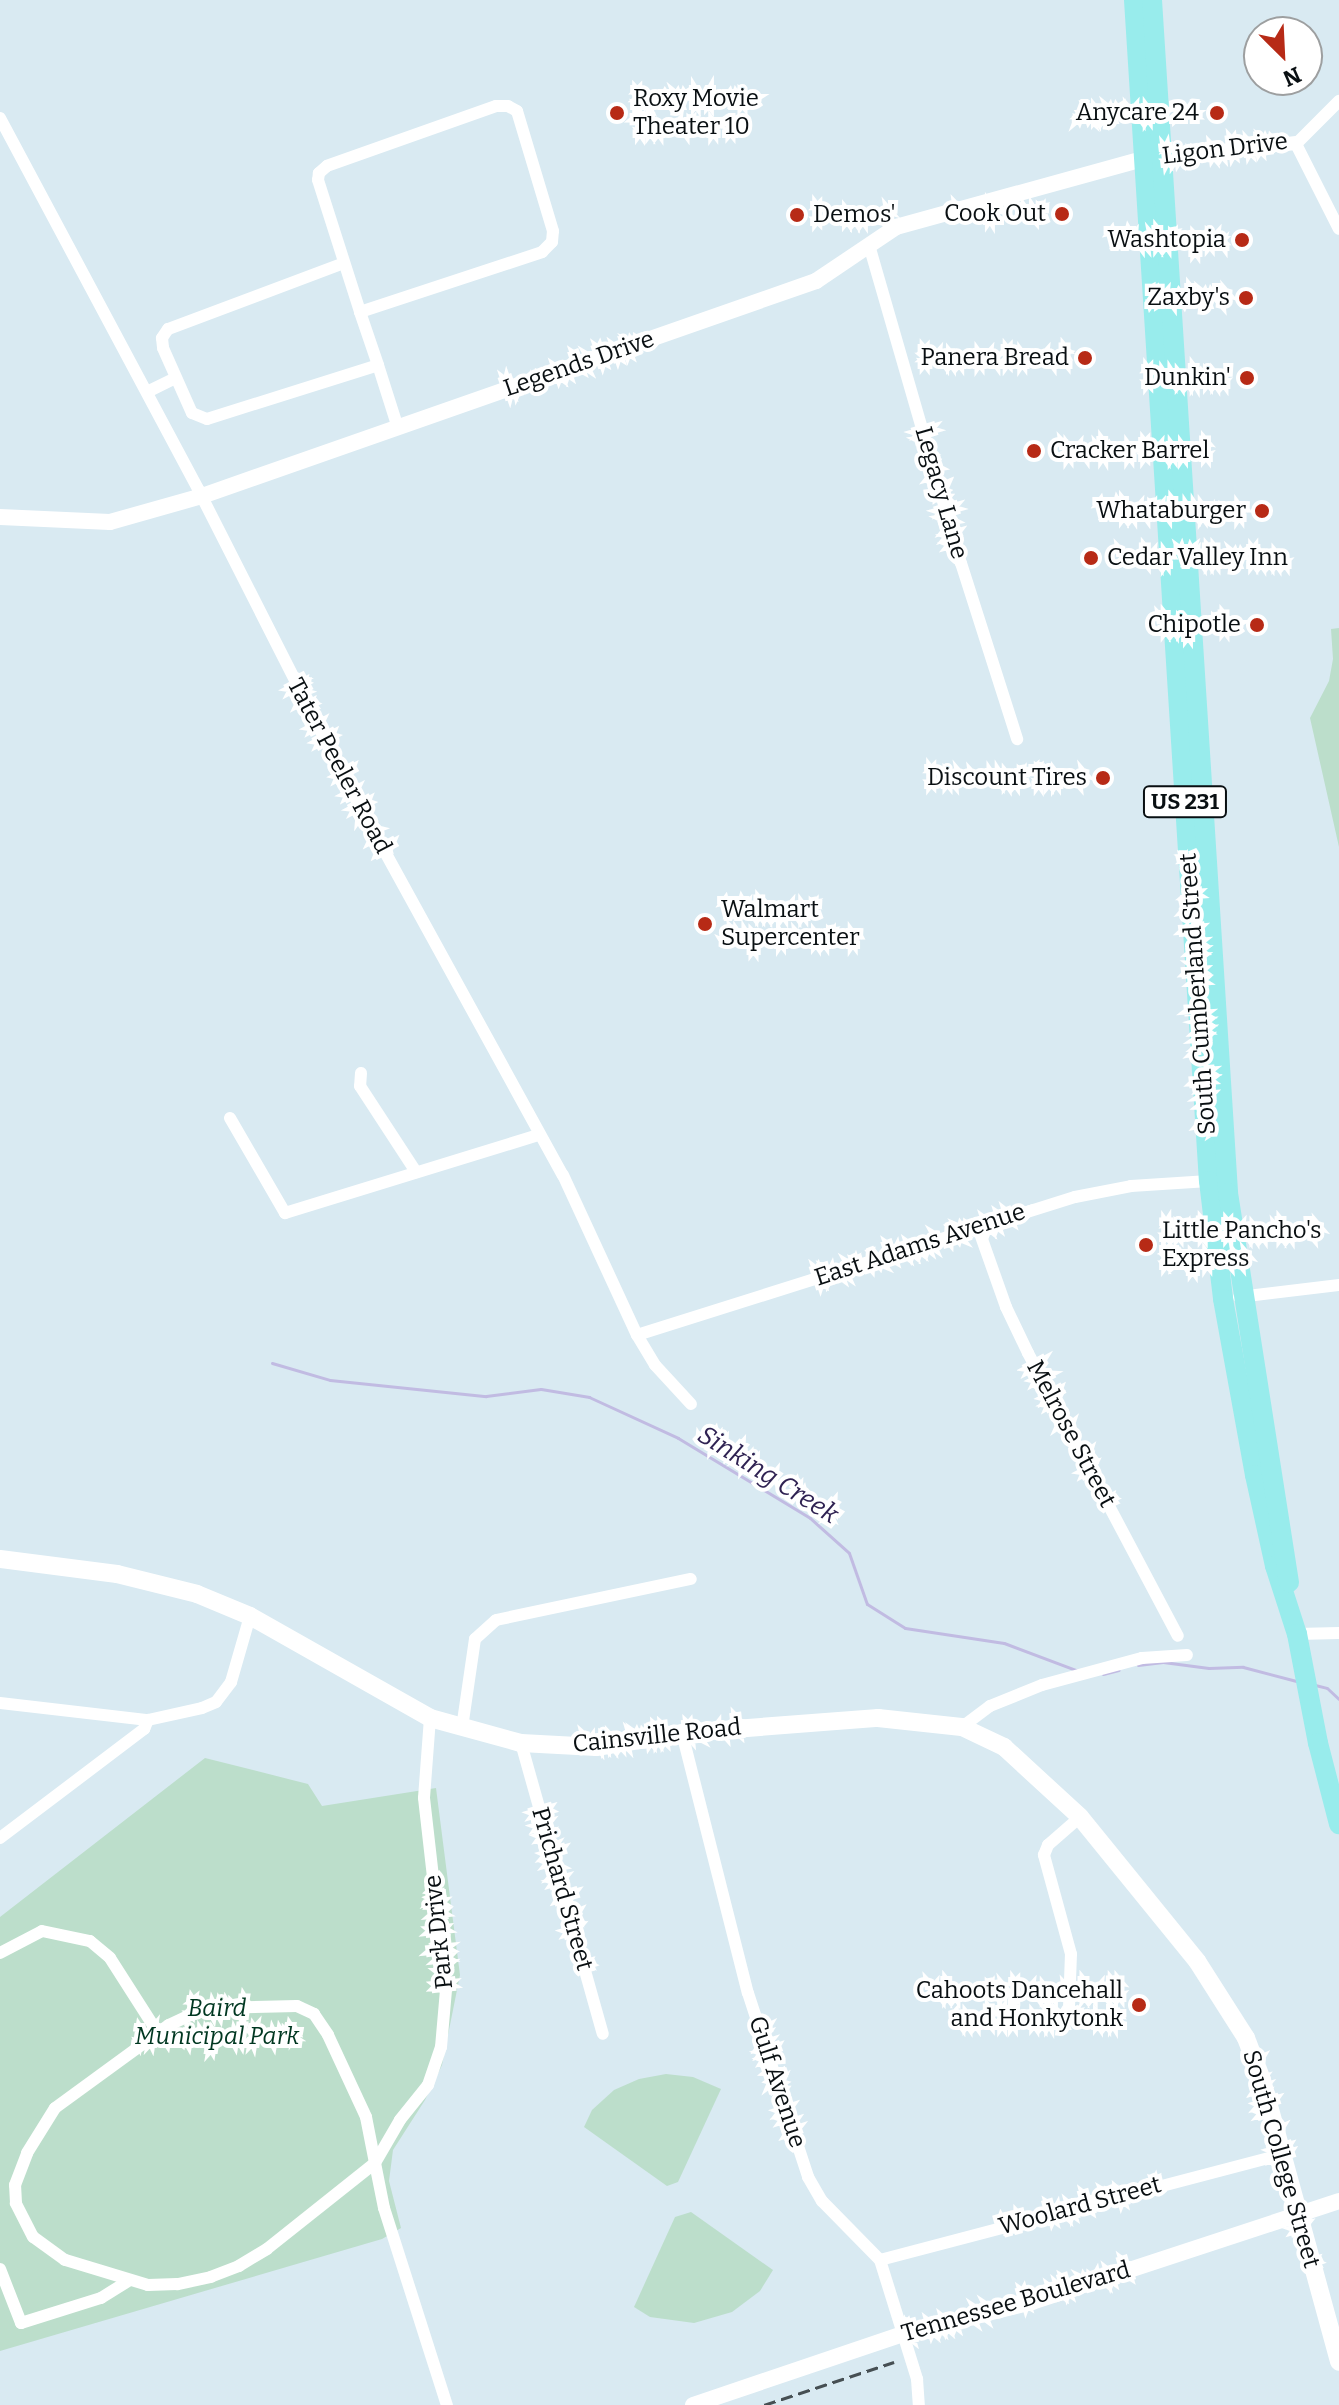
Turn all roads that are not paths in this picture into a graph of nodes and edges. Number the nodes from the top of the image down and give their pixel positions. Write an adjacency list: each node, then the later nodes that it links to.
1 (1134, 0): 6 (main road, South Cumberland Street / US 231)
2 (1152, 0): 6 (main road, South Cumberland Street / US 231)
3 (1339, 101): 5 (street, Ligon Drive)
4 (0, 118): 13 (street, Tater Peeler Road)
5 (1296, 144): 6 (street, Ligon Drive); 7 (street)
6 (1153, 158): 8 (street, Legends Drive); 22 (main road, South Cumberland Street / US 231); 25 (main road, South Cumberland Street / US 231)
7 (1339, 229)
8 (869, 245): 14 (street, Legends Drive); 17 (street, Legacy Lane)
9 (344, 263): 10 (street); 10 (street); 12 (street)
10 (360, 312): 11 (street)
11 (378, 365): 12 (street); 14 (street)
12 (176, 378): 13 (street)
13 (147, 392): 15 (street, Tater Peeler Road)
14 (398, 428): 15 (street, Legends Drive)
15 (202, 496): 16 (street, Legends Drive); 20 (street, Tater Peeler Road)
16 (0, 517)
17 (1017, 739)
18 (361, 1073): 21 (street)
19 (230, 1118): 21 (street)
20 (538, 1135): 21 (street); 26 (street, Tater Peeler Road)
21 (416, 1172)
22 (1209, 1181): 23 (street, East Adams Avenue); 25 (main road, South Cumberland Street / US 231)
23 (977, 1225): 26 (street, East Adams Avenue); 32 (street, Melrose Street)
24 (1339, 1285): 25 (street)
25 (1233, 1298): 33 (main road, South Cumberland Street / US 231)
26 (637, 1335): 27 (street, Tater Peeler Road)
27 (691, 1404)
28 (0, 1559): 30 (main road, Cainsville Road)
29 (691, 1579): 39 (street)
30 (250, 1616): 36 (main road, Cainsville Road); 37 (street)
31 (1336, 1634): 33 (street)
32 (1178, 1636)
33 (1299, 1643): 43 (main road, South Cumberland Street / US 231)
34 (1187, 1655): 38 (street)
35 (0, 1703): 37 (street)
36 (430, 1718): 39 (main road, Cainsville Road); 50 (street, Park Drive)
37 (148, 1720): 44 (street)
38 (962, 1727): 40 (main road, Cainsville Road); 42 (main road, Cainsville Road)
39 (462, 1728): 41 (main road, Cainsville Road)
40 (682, 1733): 41 (main road, Cainsville Road); 53 (street, Gulf Avenue)
41 (521, 1743): 48 (street, Prichard Street)
42 (1080, 1817): 46 (street); 49 (main road, South College Street)
43 (1339, 1824)
44 (0, 1838)
45 (0, 1953): 47 (street)
46 (1069, 2008)
47 (158, 2033): 50 (street); 55 (street)
48 (603, 2034)
49 (1281, 2155): 52 (main road, South College Street); 53 (street, Woolard Street)
50 (375, 2163): 55 (street); 58 (street)
51 (1339, 2201): 52 (street, Tennessee Boulevard)
52 (1298, 2214): 56 (street, Tennessee Boulevard); 57 (main road, South College Street)
53 (880, 2260): 56 (street, Gulf Avenue)
54 (0, 2269): 55 (street)
55 (130, 2280)
56 (903, 2334): 59 (street, Tennessee Boulevard); 60 (street, Gulf Avenue)
57 (1339, 2362)
58 (447, 2405)
59 (693, 2405)
60 (919, 2405)

